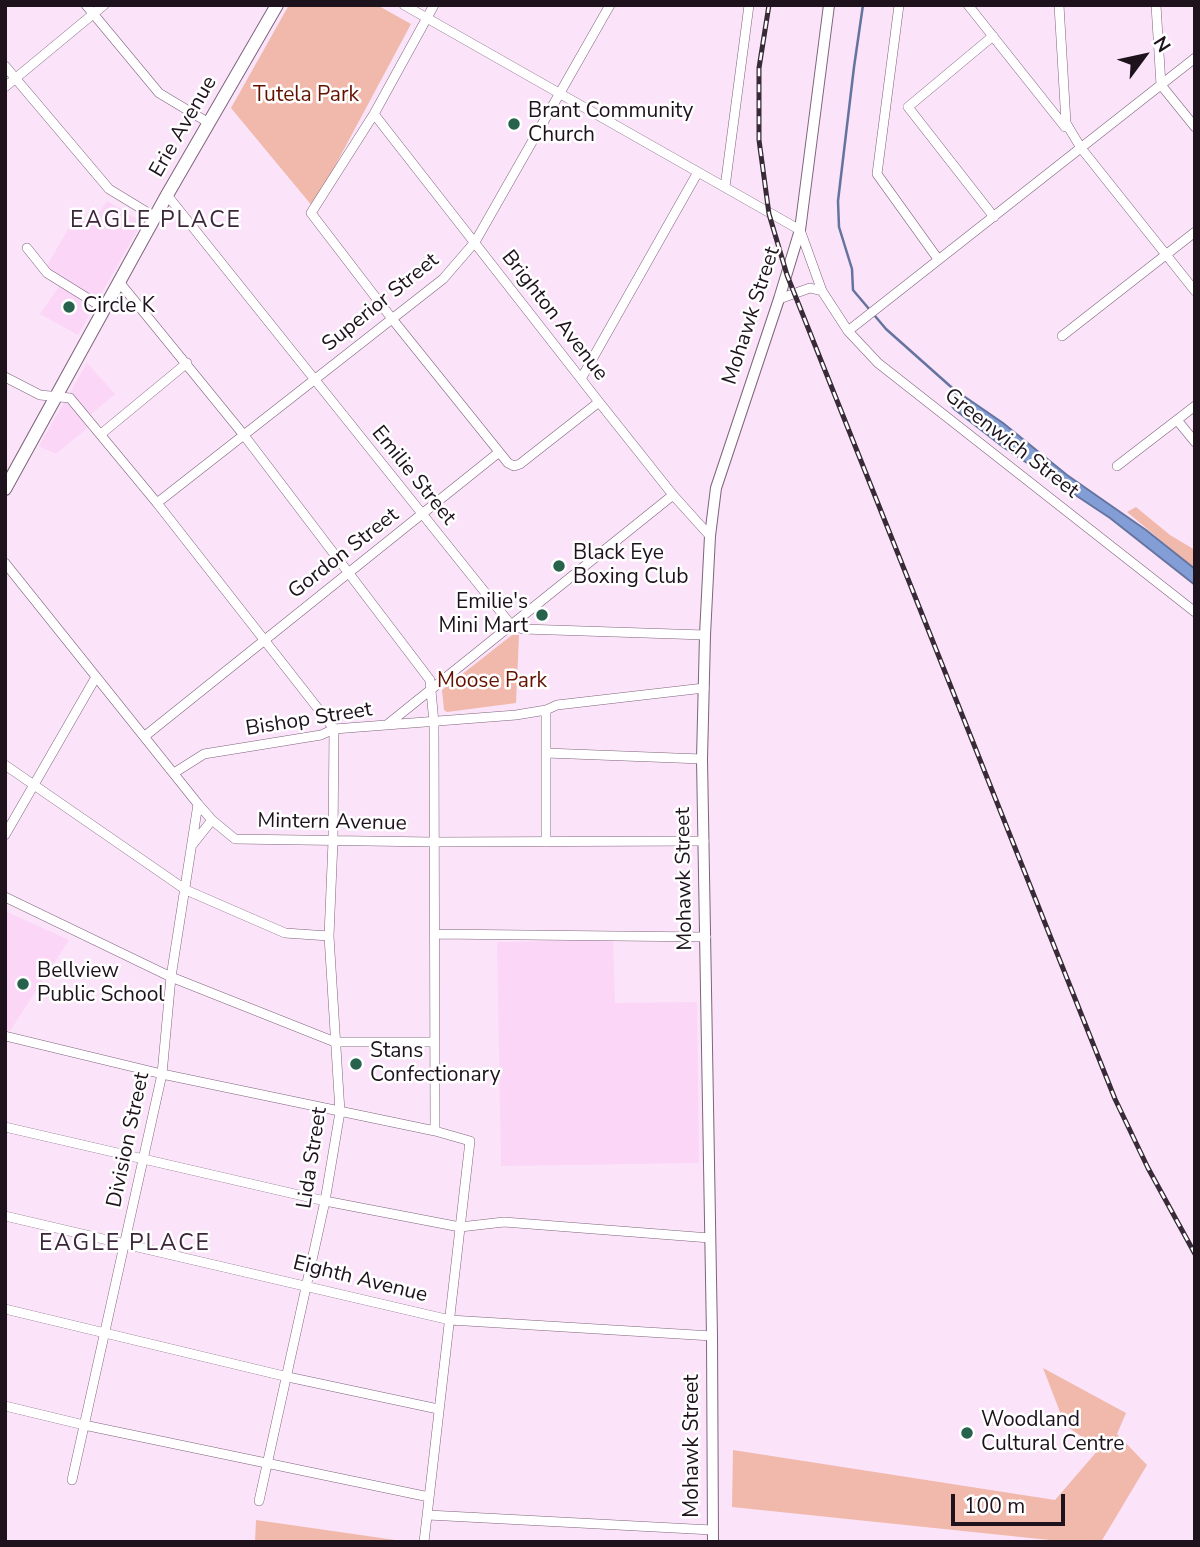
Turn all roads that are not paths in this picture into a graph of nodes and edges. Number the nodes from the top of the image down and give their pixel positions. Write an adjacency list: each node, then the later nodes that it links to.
1 (86, 5): 13 (street)
2 (104, 5): 13 (street)
3 (278, 5): 23 (main road, Erie Avenue)
4 (404, 5): 14 (street)
5 (434, 5): 14 (street)
6 (610, 5): 21 (street, Superior Street)
7 (749, 5): 28 (street)
8 (828, 5): 32 (street, Greenwich Street)
9 (899, 5): 37 (street)
10 (968, 5): 15 (street)
11 (1059, 5): 25 (street)
12 (1156, 5): 19 (street)
13 (94, 14): 18 (street); 23 (street)
14 (426, 19): 21 (street); 22 (street)
15 (992, 36): 25 (street); 31 (street)
16 (1195, 58): 19 (street)
17 (5, 66): 18 (street)
18 (15, 78): 20 (street); 30 (street)
19 (1161, 85): 24 (street); 26 (street)
20 (5, 87)
21 (558, 95): 27 (street); 34 (street, Superior Street)
22 (374, 114): 34 (street, Brighton Avenue); 43 (street)
23 (209, 123): 29 (main road, Erie Avenue)
24 (1195, 127)
25 (1072, 135): 26 (street)
26 (1081, 148): 31 (street); 36 (street)
27 (698, 172): 28 (street); 49 (street)
28 (725, 187): 32 (street)
29 (167, 195): 30 (main road, Erie Avenue); 48 (street, Emilie Street)
30 (155, 217): 38 (main road, Erie Avenue)
31 (994, 217): 37 (street)
32 (800, 230): 39 (street, Greenwich Street); 41 (street, Mohawk Street)
33 (1195, 232): 36 (street)
34 (475, 242): 43 (street, Superior Street); 49 (street, Brighton Avenue)
35 (27, 248): 42 (street)
36 (1166, 255): 40 (street); 45 (street)
37 (938, 258): 44 (street)
38 (120, 283): 42 (main road, Erie Avenue); 46 (street)
39 (822, 291): 41 (street); 44 (street, Greenwich Street)
40 (1195, 291)
41 (779, 299): 63 (street, Mohawk Street)
42 (105, 309): 50 (main road, Erie Avenue)
43 (393, 320): 48 (street, Superior Street); 57 (street)
44 (851, 328): 66 (street, Greenwich Street)
45 (1062, 336)
46 (187, 363): 54 (street); 55 (street)
47 (5, 377): 50 (street)
48 (313, 379): 54 (street, Superior Street); 62 (street, Emilie Street)
49 (581, 379): 51 (street, Brighton Avenue)
50 (57, 396): 55 (street); 59 (main road, Erie Avenue)
51 (599, 402): 57 (street); 60 (street, Brighton Avenue)
52 (1195, 406): 53 (street)
53 (1177, 420): 56 (street); 58 (street)
54 (243, 434): 61 (street, Superior Street); 65 (street)
55 (101, 435): 61 (street)
56 (1195, 442)
57 (498, 453): 62 (street, Gordon Street)
58 (1117, 466)
59 (5, 489)
60 (673, 495): 63 (street, Brighton Avenue); 67 (street)
61 (157, 503): 69 (street)
62 (422, 514): 65 (street, Gordon Street); 67 (street, Emilie Street)
63 (710, 536): 68 (street, Mohawk Street)
64 (5, 564): 70 (street, Mintern Avenue)
65 (347, 572): 69 (street, Gordon Street); 72 (street)
66 (1195, 612)
67 (512, 626): 68 (street); 72 (street)
68 (705, 635): 71 (street, Mohawk Street)
69 (265, 639): 76 (street); 77 (street, Gordon Street)
70 (96, 677): 77 (street, Mintern Avenue); 82 (street)
71 (704, 688): 73 (street, Bishop Street); 79 (street, Mohawk Street)
72 (432, 690): 74 (street); 75 (street)
73 (546, 710): 74 (street, Bishop Street); 78 (street)
74 (434, 723): 75 (street, Bishop Street); 88 (street)
75 (386, 725): 76 (street, Bishop Street)
76 (334, 729): 81 (street, Bishop Street); 86 (street, Lida Street)
77 (145, 736): 81 (street, Mintern Avenue)
78 (546, 753): 79 (street); 89 (street)
79 (702, 759): 87 (street, Mohawk Street)
80 (5, 765): 82 (street)
81 (174, 773): 83 (street, Mintern Avenue)
82 (34, 783): 85 (street); 91 (street)
83 (198, 804): 84 (street, Mintern Avenue); 90 (street, Division Street)
84 (212, 820): 86 (street, Mintern Avenue); 90 (street)
85 (5, 835)
86 (333, 841): 88 (street, Mintern Avenue); 94 (street, Lida Street)
87 (704, 841): 89 (street, Mintern Avenue); 95 (street, Mohawk Street)
88 (433, 842): 89 (street, Mintern Avenue); 93 (street)
89 (546, 842)
90 (192, 845): 91 (street, Division Street)
91 (186, 890): 94 (street); 96 (street, Division Street)
92 (5, 897): 96 (street)
93 (436, 934): 95 (street); 99 (street)
94 (329, 936): 98 (street, Lida Street)
95 (706, 937): 108 (street, Mohawk Street)
96 (171, 977): 98 (street); 100 (street, Division Street)
97 (5, 1036): 100 (street)
98 (335, 1042): 99 (street); 101 (street, Lida Street)
99 (435, 1042): 103 (street)
100 (162, 1074): 101 (street); 104 (street, Division Street)
101 (340, 1112): 103 (street); 105 (street, Lida Street)
102 (5, 1127): 104 (street)
103 (435, 1131): 107 (street)
104 (143, 1158): 105 (street); 109 (street, Division Street)
105 (324, 1201): 107 (street); 110 (street, Lida Street)
106 (5, 1216): 109 (street, Eighth Avenue)
107 (460, 1227): 108 (street); 112 (street)
108 (710, 1238): 114 (street, Mohawk Street)
109 (125, 1244): 110 (street, Eighth Avenue); 113 (street, Division Street)
110 (307, 1285): 112 (street, Eighth Avenue); 115 (street, Lida Street)
111 (5, 1309): 113 (street)
112 (450, 1320): 114 (street, Eighth Avenue); 117 (street)
113 (106, 1333): 115 (street); 118 (street, Division Street)
114 (712, 1336): 124 (street, Mohawk Street)
115 (288, 1377): 117 (street); 119 (street, Lida Street)
116 (5, 1406): 118 (street)
117 (438, 1409): 121 (street)
118 (84, 1425): 119 (street); 120 (street, Division Street)
119 (269, 1463): 121 (street); 122 (street, Lida Street)
120 (72, 1480)
121 (429, 1497): 123 (street)
122 (260, 1501)
123 (428, 1515): 124 (street); 125 (street)
124 (713, 1536)
125 (424, 1542)

